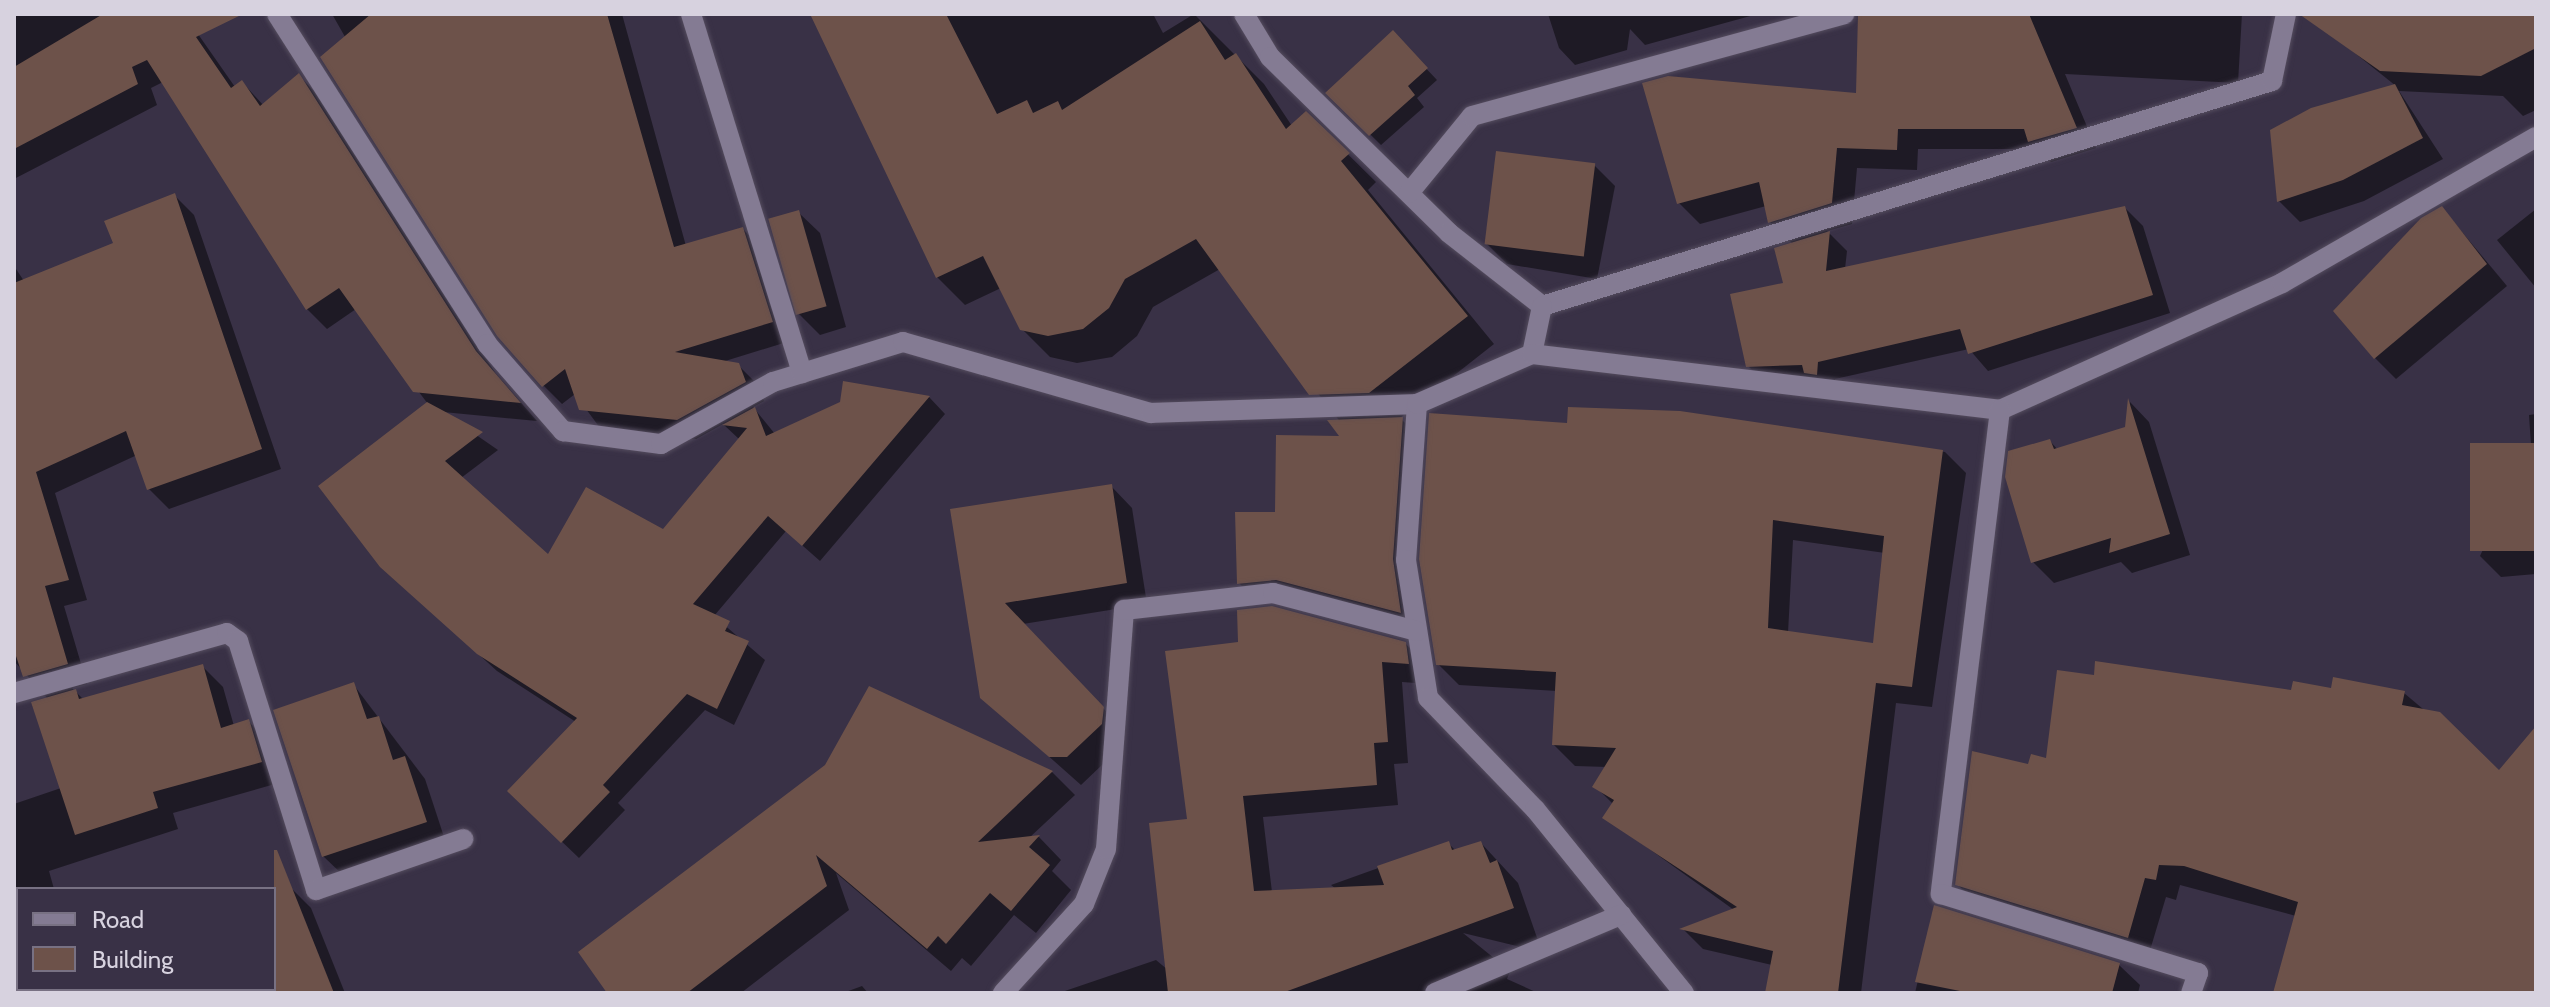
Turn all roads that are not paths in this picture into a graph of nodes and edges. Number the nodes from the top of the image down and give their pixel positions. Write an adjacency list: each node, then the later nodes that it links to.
1 (277, 14): 10 (street)
2 (691, 14): 10 (street)
3 (1244, 14): 7 (street)
4 (1844, 14): 7 (street)
5 (2286, 14): 8 (street)
6 (2536, 137): 12 (street)
7 (1409, 193): 8 (street)
8 (1542, 306): 9 (street)
9 (1532, 354): 11 (street); 12 (street)
10 (802, 373): 11 (street)
11 (1417, 404): 13 (street)
12 (2000, 410): 20 (street)
13 (1417, 631): 16 (street); 17 (street)
14 (14, 693): 15 (street)
15 (463, 839)
16 (1621, 915): 18 (street); 19 (street)
17 (1003, 993)
18 (1435, 993)
19 (1684, 993)
20 (2191, 993)

